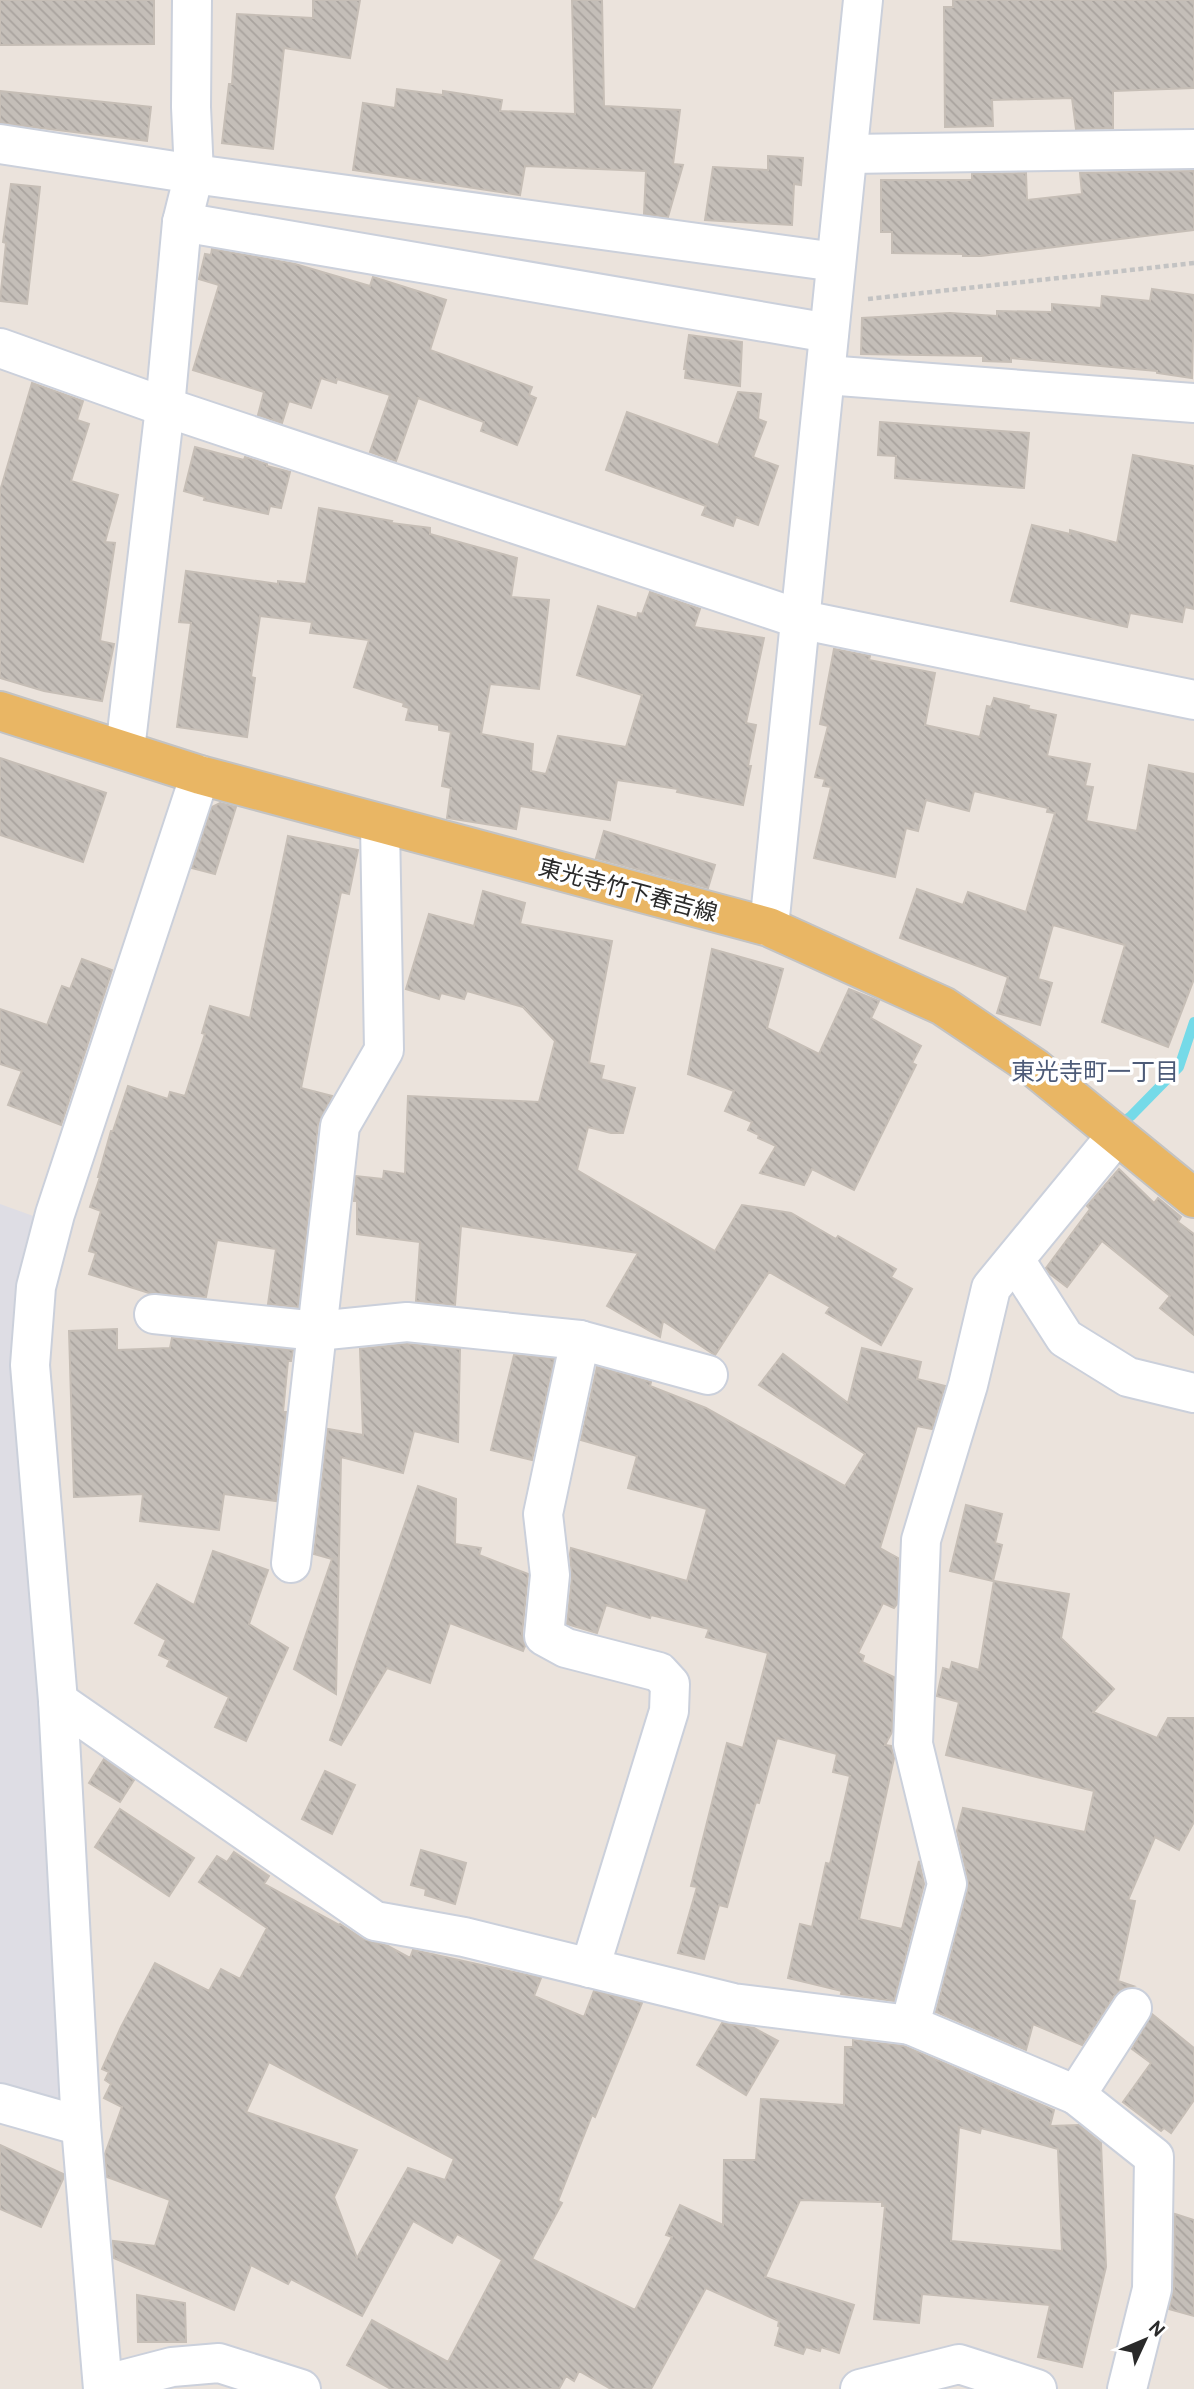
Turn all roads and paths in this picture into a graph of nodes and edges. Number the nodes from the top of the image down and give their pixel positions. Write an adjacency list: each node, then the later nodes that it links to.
1 (191, 0): 6 (street)
2 (863, 0): 5 (street)
3 (0, 144): 6 (street)
4 (1194, 149): 5 (street)
5 (848, 153): 8 (street)
6 (194, 174): 7 (street); 8 (street)
7 (182, 222): 10 (street); 14 (street)
8 (836, 262): 10 (street)
9 (1194, 263): 10 (path)
10 (831, 318): 12 (street)
11 (0, 348): 14 (street)
12 (826, 374): 13 (street); 15 (street)
13 (1194, 403)
14 (165, 407): 15 (street); 18 (street)
15 (803, 620): 16 (street); 21 (street)
16 (1194, 701)
17 (0, 711): 18 (main road, 東光寺竹下春吉線)
18 (125, 750): 19 (main road, 東光寺竹下春吉線)
19 (200, 775): 20 (main road, 東光寺竹下春吉線); 31 (street)
20 (380, 825): 21 (main road, 東光寺竹下春吉線); 26 (street)
21 (769, 927): 22 (main road, 東光寺竹下春吉線)
22 (1116, 1136): 23 (main road, 東光寺竹下春吉線); 24 (street)
23 (1194, 1198)
24 (1015, 1260): 29 (street); 34 (street)
25 (154, 1314): 26 (street)
26 (317, 1331): 27 (street); 30 (street)
27 (580, 1340): 28 (street); 32 (street)
28 (708, 1376)
29 (1194, 1393)
30 (291, 1563)
31 (58, 1701): 32 (street); 37 (street)
32 (590, 1968): 34 (street)
33 (1132, 2008): 35 (street)
34 (910, 2025): 35 (street)
35 (1076, 2095): 42 (street)
36 (0, 2103): 37 (street)
37 (81, 2126): 38 (street)
38 (103, 2387): 39 (street)
39 (301, 2389)
40 (859, 2389): 41 (street)
41 (1037, 2389)
42 (1126, 2389)

